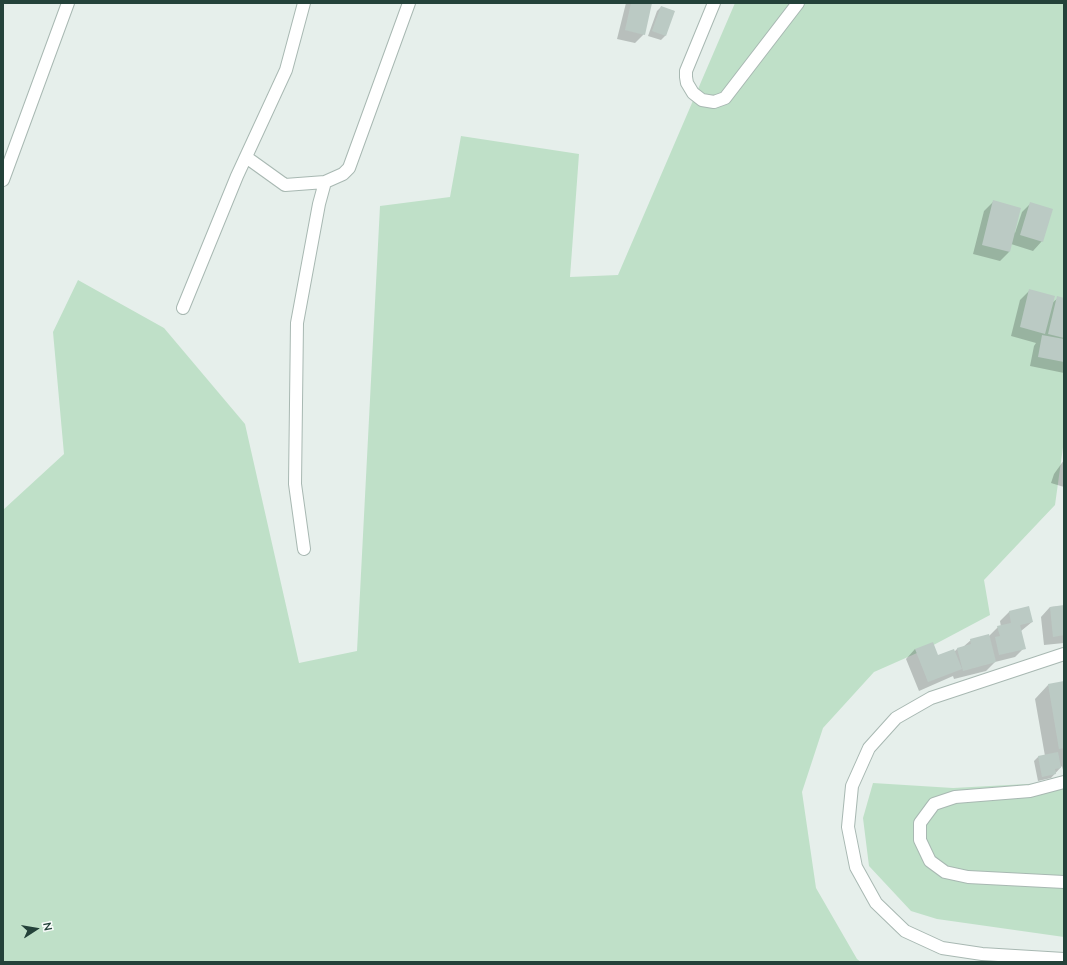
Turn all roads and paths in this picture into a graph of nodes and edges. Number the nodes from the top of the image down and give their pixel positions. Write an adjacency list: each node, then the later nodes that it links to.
1 (68, 3): 7 (street)
2 (304, 3): 6 (street)
3 (409, 3): 8 (street)
4 (714, 3): 5 (street)
5 (798, 3)
6 (246, 157): 8 (street); 9 (street)
7 (3, 180)
8 (325, 182): 10 (street)
9 (182, 308)
10 (304, 549)
11 (1064, 654): 14 (street)
12 (1064, 782): 13 (street)
13 (1064, 882)
14 (1064, 959)

